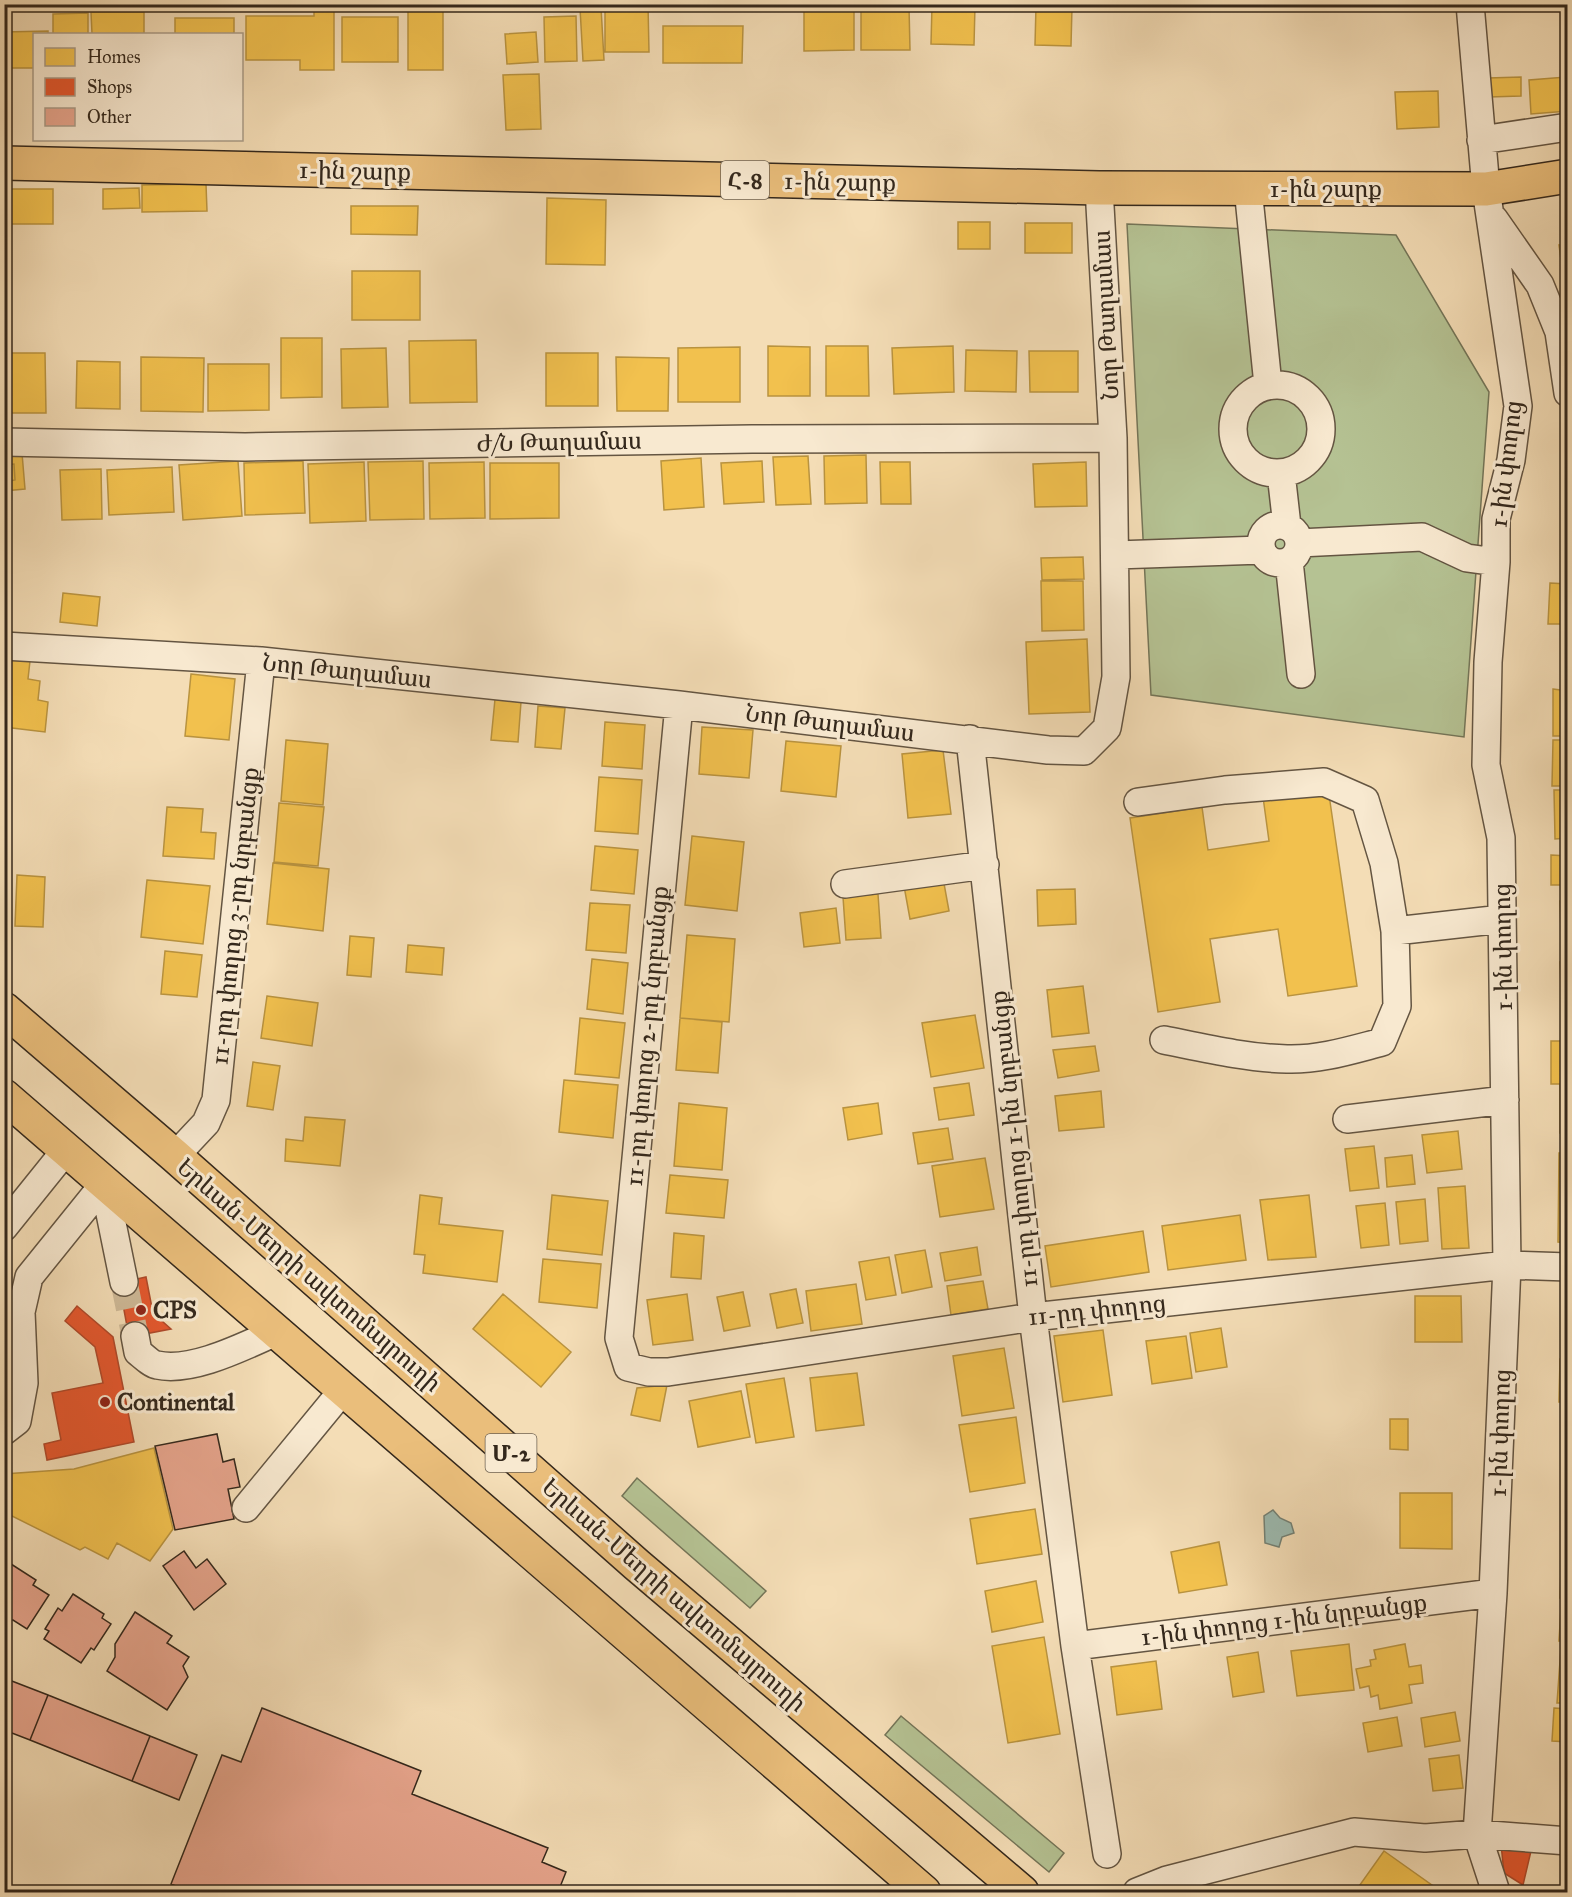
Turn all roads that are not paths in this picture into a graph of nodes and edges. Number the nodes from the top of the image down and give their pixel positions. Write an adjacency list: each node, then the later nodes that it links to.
1 (1470, 4): 3 (street, 1-ին փողոց)
2 (1568, 127): 3 (street)
3 (1481, 140): 8 (street, 1-ին փողոց)
4 (4, 163): 6 (main road, 1-ին շարք / Հ-8)
5 (1568, 176): 8 (main road, 1-ին շարք / Հ-8)
6 (1099, 188): 7 (main road, 1-ին շարք / Հ-8); 11 (street, Նոր Թաղամաս)
7 (1248, 189): 8 (main road, 1-ին շարք / Հ-8); 9 (street)
8 (1488, 201): 10 (street); 16 (street, 1-ին փողոց)
9 (1268, 385): 13 (street); 13 (street)
10 (1568, 393)
11 (1113, 438): 12 (street, Ժ/Ն Թաղամաս); 15 (street, Նոր Թաղամաս)
12 (4, 442)
13 (1281, 473): 14 (street)
14 (1292, 543): 15 (street); 16 (street); 19 (street)
15 (1116, 555): 21 (street, Նոր Թաղամաս)
16 (1496, 562): 25 (street, 1-ին փողոց)
17 (4, 646): 18 (street, Նոր Թաղամաս)
18 (261, 662): 20 (street, Նոր Թաղամաս); 33 (street, 11-րդ փողոց 3-րդ նրբանցք)
19 (1300, 674)
20 (679, 705): 21 (street, Նոր Թաղամաս); 42 (street, 11-րդ փողոց 2-րդ նրբանցք)
21 (970, 739): 23 (street, 11-րդ փողոց 1-ին նրբանցք)
22 (1138, 802): 26 (street)
23 (985, 865): 24 (street); 39 (street, 11-րդ փողոց 1-ին նրբանցք)
24 (845, 884)
25 (1502, 919): 26 (street); 30 (street, 1-ին փողոց)
26 (1395, 931): 28 (street)
27 (4, 1010): 33 (main road, Երևան-Մեղրի ավտոմայրուղի / Մ-2)
28 (1164, 1040)
29 (4, 1096): 32 (main road, Մ-2)
30 (1505, 1100): 31 (street); 36 (street, 1-ին փողոց)
31 (1347, 1119)
32 (66, 1150): 34 (main road, Մ-2); 35 (street)
33 (175, 1156): 52 (main road, Երևան-Մեղրի ավտոմայրուղի / Մ-2)
34 (104, 1184): 38 (street); 40 (main road, Մ-2); 44 (street)
35 (4, 1227)
36 (1507, 1265): 37 (street, 11-րդ փողոց); 39 (street, 11-րդ փողոց); 46 (street, 1-ին փողոց)
37 (1568, 1267)
38 (124, 1282)
39 (1033, 1317): 42 (street, 11-րդ փողոց); 47 (street, 11-րդ փողոց 1-ին նրբանցք)
40 (276, 1332): 41 (street); 43 (main road, Մ-2)
41 (135, 1335)
42 (628, 1366)
43 (343, 1390): 45 (street); 51 (main road, Մ-2)
44 (4, 1431)
45 (246, 1508)
46 (1493, 1593): 47 (street, 1-ին փողոց 1-ին նրբանցք); 48 (street, 1-ին փողոց)
47 (1076, 1646): 50 (street, 11-րդ փողոց 1-ին նրբանցք)
48 (1477, 1834): 49 (street); 53 (street); 54 (street, 1-ին փողոց)
49 (1568, 1841)
50 (1107, 1854)
51 (924, 1893)
52 (1022, 1893)
53 (1137, 1893)
54 (1496, 1893)

